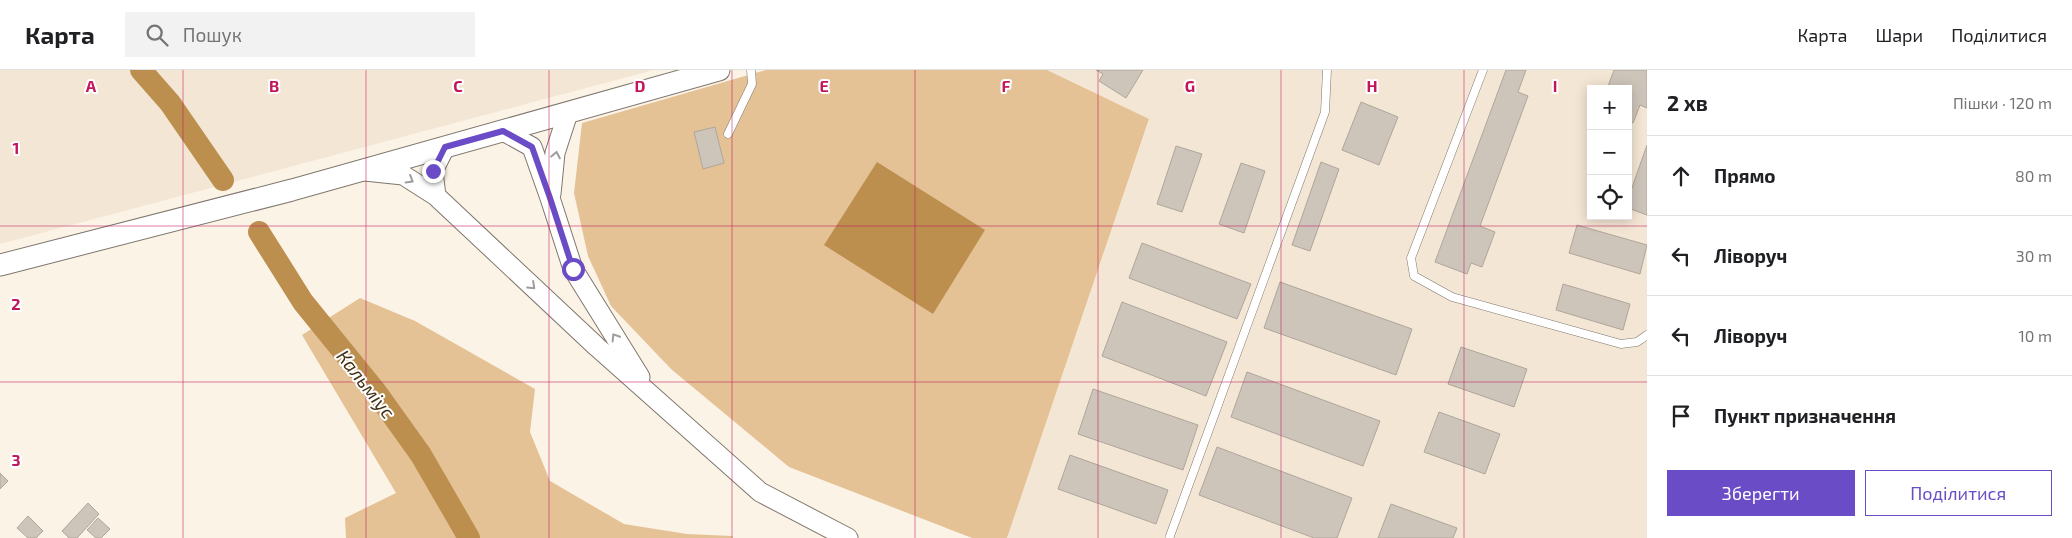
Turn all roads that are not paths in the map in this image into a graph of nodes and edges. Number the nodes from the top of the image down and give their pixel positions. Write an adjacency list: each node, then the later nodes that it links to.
1 (719, 70): 5 (main road)
2 (751, 70): 7 (lane)
3 (1327, 70): 15 (lane)
4 (1483, 70): 13 (lane)
5 (568, 113): 6 (main road); 11 (street, one-way to 5)
6 (503, 131): 8 (main road); 11 (street)
7 (728, 134)
8 (445, 147): 9 (main road); 10 (street)
9 (363, 170): 10 (street, one-way to 10); 12 (main road)
10 (436, 196): 14 (street, one-way to 14)
11 (550, 198): 14 (street, one-way to 11)
12 (0, 265)
13 (1647, 335)
14 (650, 393): 16 (street)
15 (1170, 536)
16 (848, 538)

